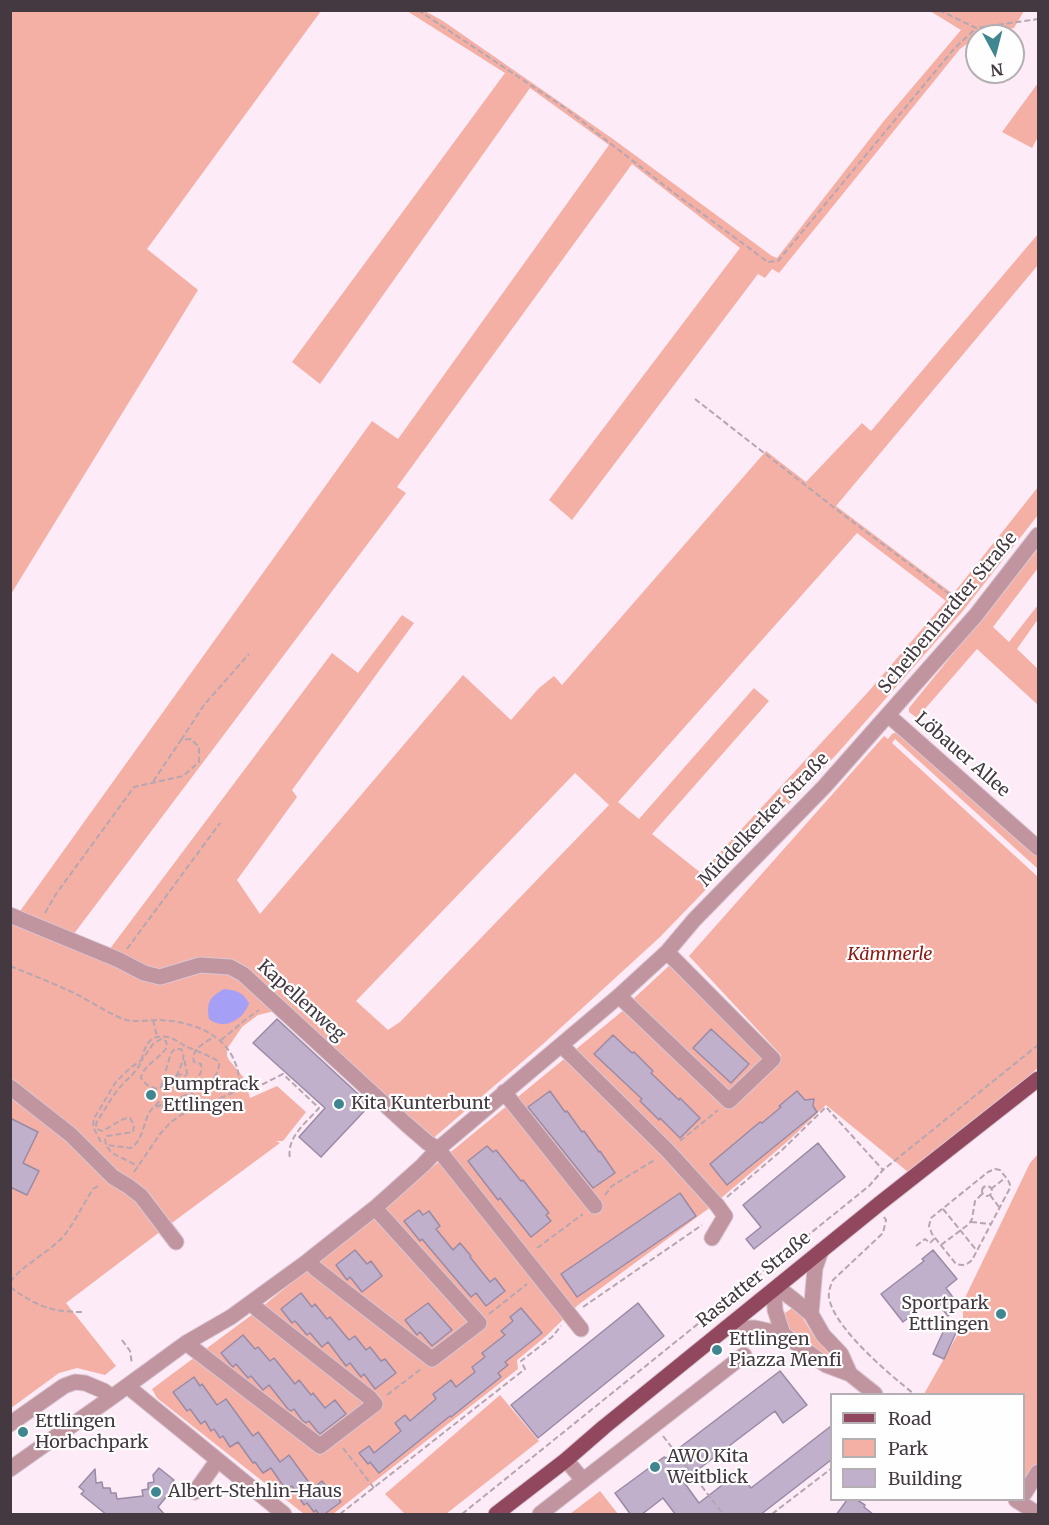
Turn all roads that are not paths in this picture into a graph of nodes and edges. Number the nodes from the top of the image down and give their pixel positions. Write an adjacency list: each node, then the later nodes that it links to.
1 (1038, 535): 2 (street, Scheibenhardter Straße)
2 (888, 715): 3 (street, Löbauer Allee); 5 (street, Middelkerker Straße)
3 (1038, 848)
4 (10, 915): 11 (street, Kapellenweg)
5 (667, 951): 6 (street, Middelkerker Straße); 6 (street)
6 (619, 996): 7 (street, Middelkerker Straße)
7 (561, 1045): 10 (street, Middelkerker Straße); 14 (street)
8 (1038, 1079): 16 (main road, Rastatter Straße)
9 (10, 1087): 15 (street)
10 (504, 1092): 11 (street, Middelkerker Straße); 12 (street)
11 (438, 1149): 13 (street, Middelkerker Straße); 22 (street, Kapellenweg)
12 (595, 1206)
13 (375, 1208): 17 (street, Middelkerker Straße); 17 (street)
14 (712, 1238)
15 (176, 1242)
16 (821, 1251): 18 (main road, Rastatter Straße); 20 (street)
17 (308, 1261): 19 (street, Middelkerker Straße)
18 (774, 1290): 20 (street); 21 (main road, Rastatter Straße); 23 (street)
19 (252, 1303): 24 (street, Middelkerker Straße); 24 (street)
20 (811, 1314): 26 (street)
21 (726, 1328): 23 (street); 31 (main road, Rastatter Straße)
22 (581, 1329)
23 (783, 1335): 26 (street)
24 (186, 1343): 27 (street, Middelkerker Straße)
25 (744, 1355): 35 (street)
26 (850, 1374): 28 (street)
27 (127, 1386): 29 (street, Middelkerker Straße); 32 (street)
28 (873, 1393)
29 (112, 1397): 30 (street); 33 (street, Middelkerker Straße)
30 (10, 1424)
31 (566, 1460): 35 (street); 42 (main road, Rastatter Straße)
32 (218, 1461): 37 (street); 41 (street)
33 (10, 1469)
34 (1038, 1472): 36 (street)
35 (583, 1480): 40 (street)
36 (1025, 1490)
37 (195, 1492)
38 (1018, 1501): 43 (street)
39 (1021, 1501): 44 (street)
40 (543, 1514)
41 (284, 1515)
42 (496, 1515)
43 (1010, 1515)
44 (1038, 1515)

